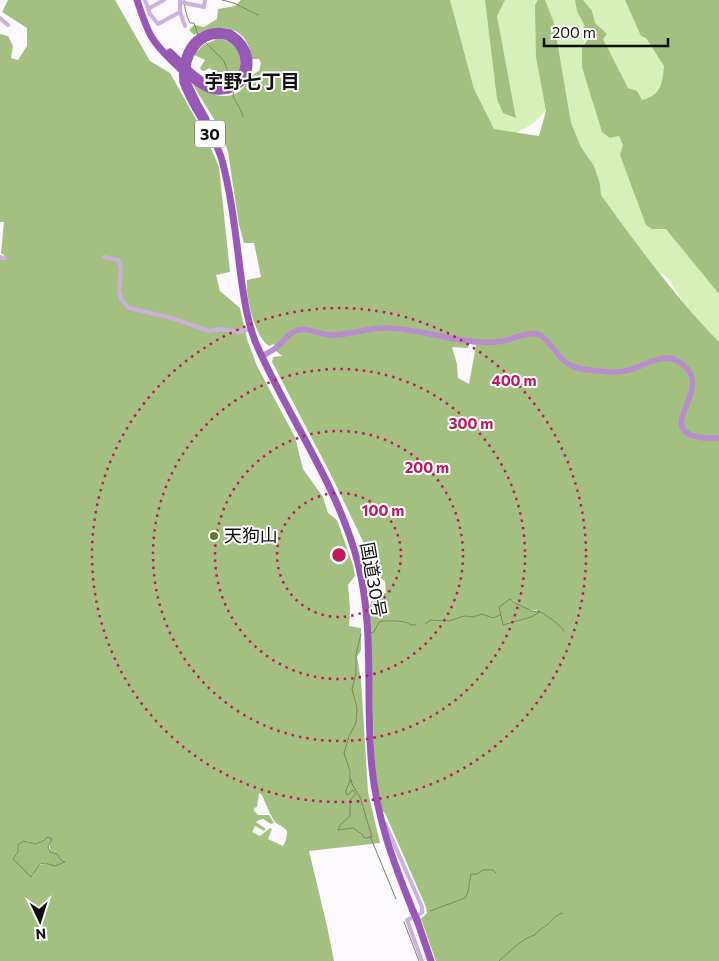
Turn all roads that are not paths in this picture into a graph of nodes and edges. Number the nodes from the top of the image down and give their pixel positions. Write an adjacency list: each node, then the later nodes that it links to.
1 (137, 0): 12 (highway, 国道30号 / 30, bridge)
2 (145, 0): 6 (street)
3 (164, 0): 6 (street)
4 (206, 0): 5 (street)
5 (182, 2): 7 (street)
6 (148, 8): 7 (street)
7 (180, 12): 10 (street)
8 (0, 18): 9 (street)
9 (8, 25)
10 (185, 26)
11 (104, 257): 12 (street)
12 (251, 329): 13 (highway, 国道30号 / 30)
13 (262, 356): 14 (street); 15 (highway, 国道30号 / 30)
14 (719, 438)
15 (380, 819): 16 (street); 17 (highway, 国道30号 / 30, bridge)
16 (422, 961)
17 (431, 961)

